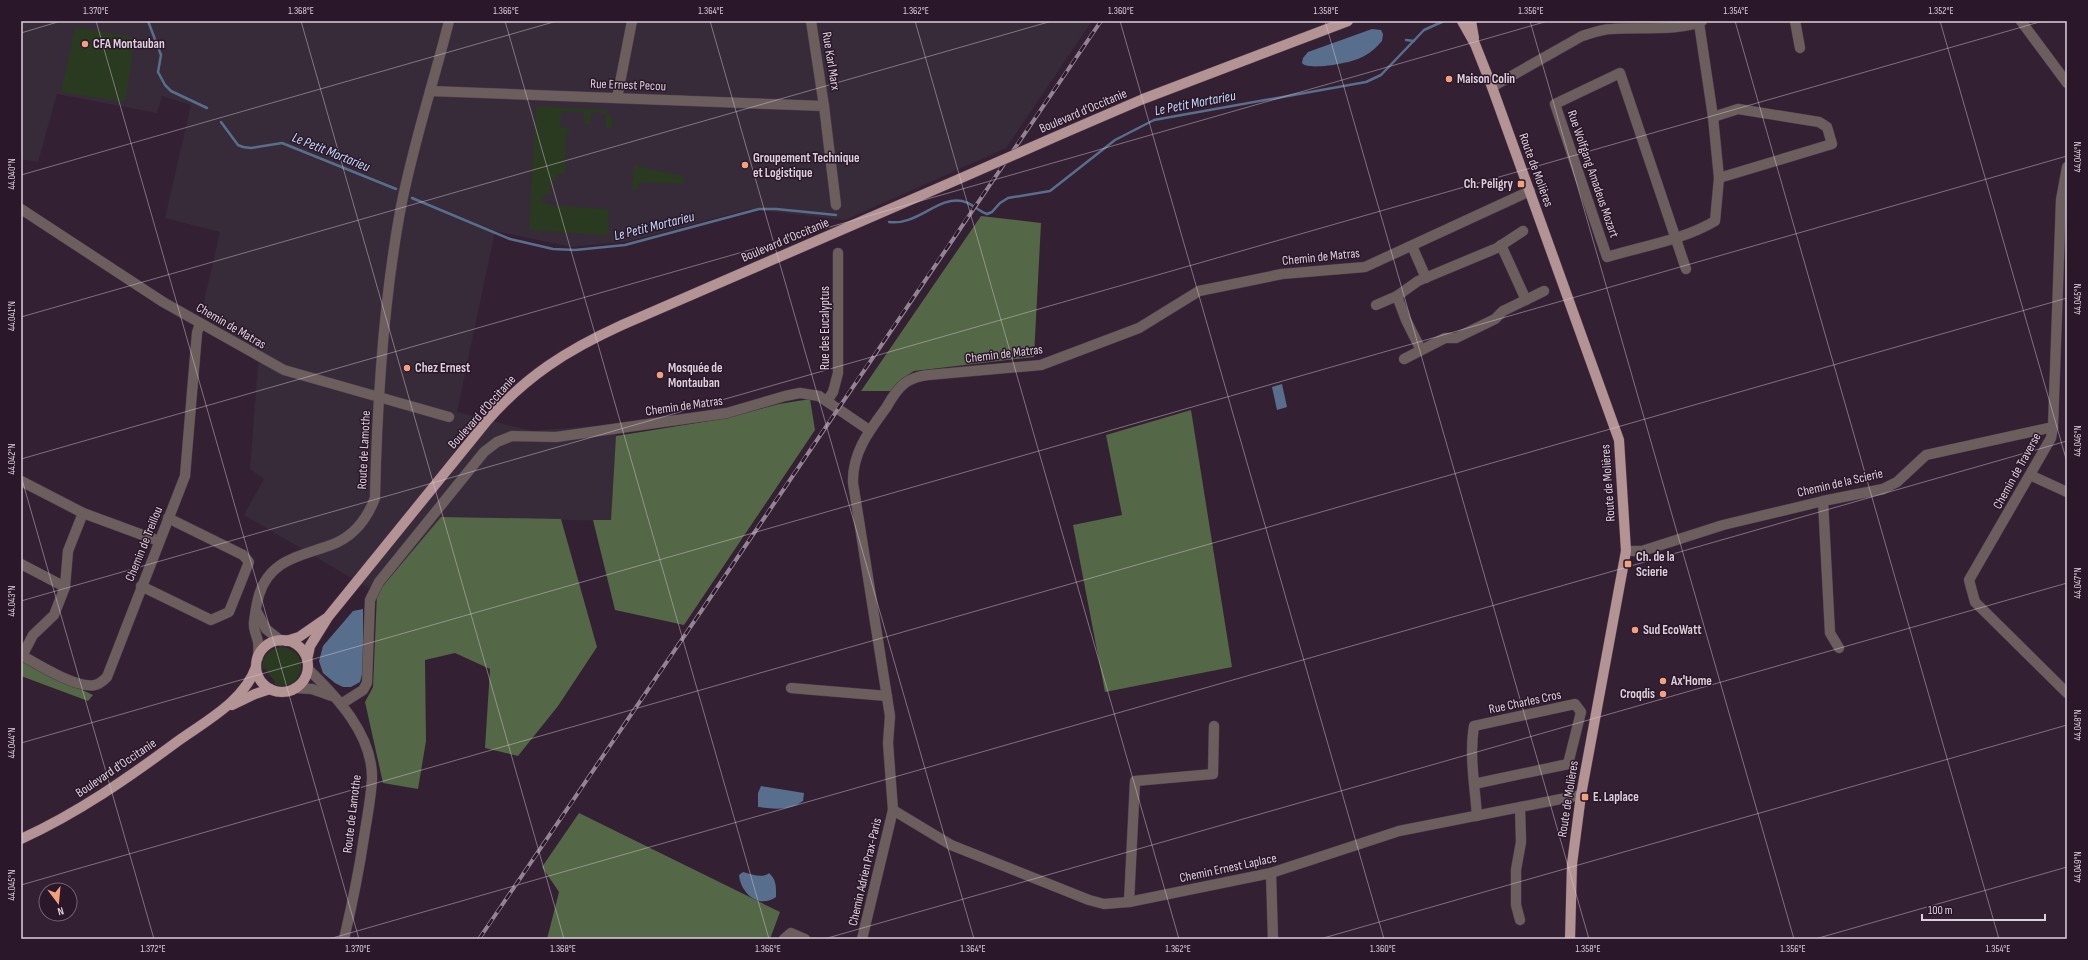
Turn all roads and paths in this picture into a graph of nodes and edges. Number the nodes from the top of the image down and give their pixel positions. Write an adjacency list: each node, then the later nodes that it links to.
1 (449, 21): 14 (street, Route de Lamothe)
2 (632, 21): 15 (street)
3 (811, 21): 16 (street, Rue Karl Marx)
4 (1348, 21): 54 (main road, Boulevard d'Occitanie, bridge)
5 (1462, 21): 10 (main road, Route de Molières)
6 (1471, 21): 10 (main road, Route de Molières)
7 (1795, 21): 11 (street)
8 (2021, 21): 12 (street)
9 (1701, 22): 13 (street); 17 (street, Rue Wolfgang Amadeus Mozart)
10 (1475, 44): 13 (main road, Route de Molières)
11 (1800, 48)
12 (2067, 83)
13 (1492, 87): 20 (main road, Route de Molières)
14 (430, 91): 15 (street, Rue Ernest Pecou); 37 (street, Route de Lamothe)
15 (618, 98): 16 (street, Rue Ernest Pecou)
16 (824, 106): 21 (street)
17 (1712, 118): 19 (street, Rue Wolfgang Amadeus Mozart); 19 (street)
18 (2067, 167): 40 (street, Chemin de Traverse)
19 (1719, 178): 24 (street, Rue Wolfgang Amadeus Mozart)
20 (1530, 191): 26 (street, Chemin de Matras); 49 (main road, Route de Molières)
21 (836, 205)
22 (21, 209): 34 (street, Chemin de Matras)
23 (1523, 231): 25 (street)
24 (1675, 237): 24 (street, Rue Wolfgang Amadeus Mozart); 28 (street, Rue Wolfgang Amadeus Mozart)
25 (1501, 245): 29 (street); 32 (street)
26 (1412, 246): 29 (street); 41 (street, Chemin de Matras)
27 (838, 253): 38 (street, Rue des Eucalyptus)
28 (1686, 269)
29 (1426, 278): 31 (street)
30 (1544, 291): 32 (street)
31 (1397, 296): 33 (street); 35 (street)
32 (1526, 300): 35 (street)
33 (1376, 305)
34 (200, 323): 37 (street, Chemin de Matras); 47 (street, Chemin de Treillou)
35 (1421, 350): 36 (street)
36 (1404, 359)
37 (380, 396): 39 (street, Chemin de Matras); 53 (street, Route de Lamothe)
38 (827, 401): 41 (street, Chemin de Matras); 65 (street, Chemin de Matras)
39 (449, 417)
40 (2053, 428): 42 (street, Chemin de Traverse); 45 (street, Chemin de la Scierie)
41 (869, 430): 64 (street, Chemin Adrien Prax-Paris)
42 (2030, 475): 44 (street); 63 (street, Chemin de Traverse)
43 (21, 481): 46 (street)
44 (2067, 492)
45 (1823, 501): 49 (street, Chemin de la Scierie); 56 (street)
46 (83, 513): 48 (street); 51 (street)
47 (168, 518): 48 (street, Chemin de Treillou); 52 (street)
48 (159, 541): 52 (street, Chemin de Treillou)
49 (1626, 551): 69 (main road, Route de Molières)
50 (21, 564): 51 (street)
51 (65, 586): 57 (street)
52 (141, 586): 57 (street, Chemin de Treillou)
53 (257, 612): 55 (street); 58 (street, Route de Lamothe)
54 (328, 617): 55 (main road, Boulevard d'Occitanie); 59 (main road, Boulevard d'Occitanie)
55 (284, 641): 58 (main road); 59 (main road)
56 (1839, 648)
57 (22, 656)
58 (257, 662): 62 (main road); 66 (main road, Boulevard d'Occitanie)
59 (307, 664): 60 (main road); 65 (street, Route de Lamothe)
60 (295, 688): 62 (main road); 65 (street, Route de Lamothe)
61 (791, 688): 64 (street)
62 (270, 690): 66 (main road, Boulevard d'Occitanie)
63 (2067, 693)
64 (887, 696): 71 (street, Chemin Adrien Prax-Paris)
65 (339, 702): 77 (street, Route de Lamothe)
66 (221, 710): 73 (main road, Boulevard d'Occitanie)
67 (1214, 726): 75 (street)
68 (1474, 784): 68 (street, Rue Charles Cros); 72 (street, Rue Charles Cros)
69 (1581, 795): 70 (street, Chemin Ernest Laplace); 82 (main road, Route de Molières)
70 (1520, 807): 72 (street, Chemin Ernest Laplace); 76 (street)
71 (893, 810): 75 (street, Chemin Ernest Laplace); 80 (street, Chemin Adrien Prax-Paris)
72 (1477, 816): 74 (street, Chemin Ernest Laplace)
73 (21, 839)
74 (1271, 873): 75 (street, Chemin Ernest Laplace); 81 (street)
75 (1129, 902)
76 (1520, 920)
77 (344, 939)
78 (784, 939): 79 (street)
79 (805, 939)
80 (862, 939)
81 (1273, 939)
82 (1570, 939)

